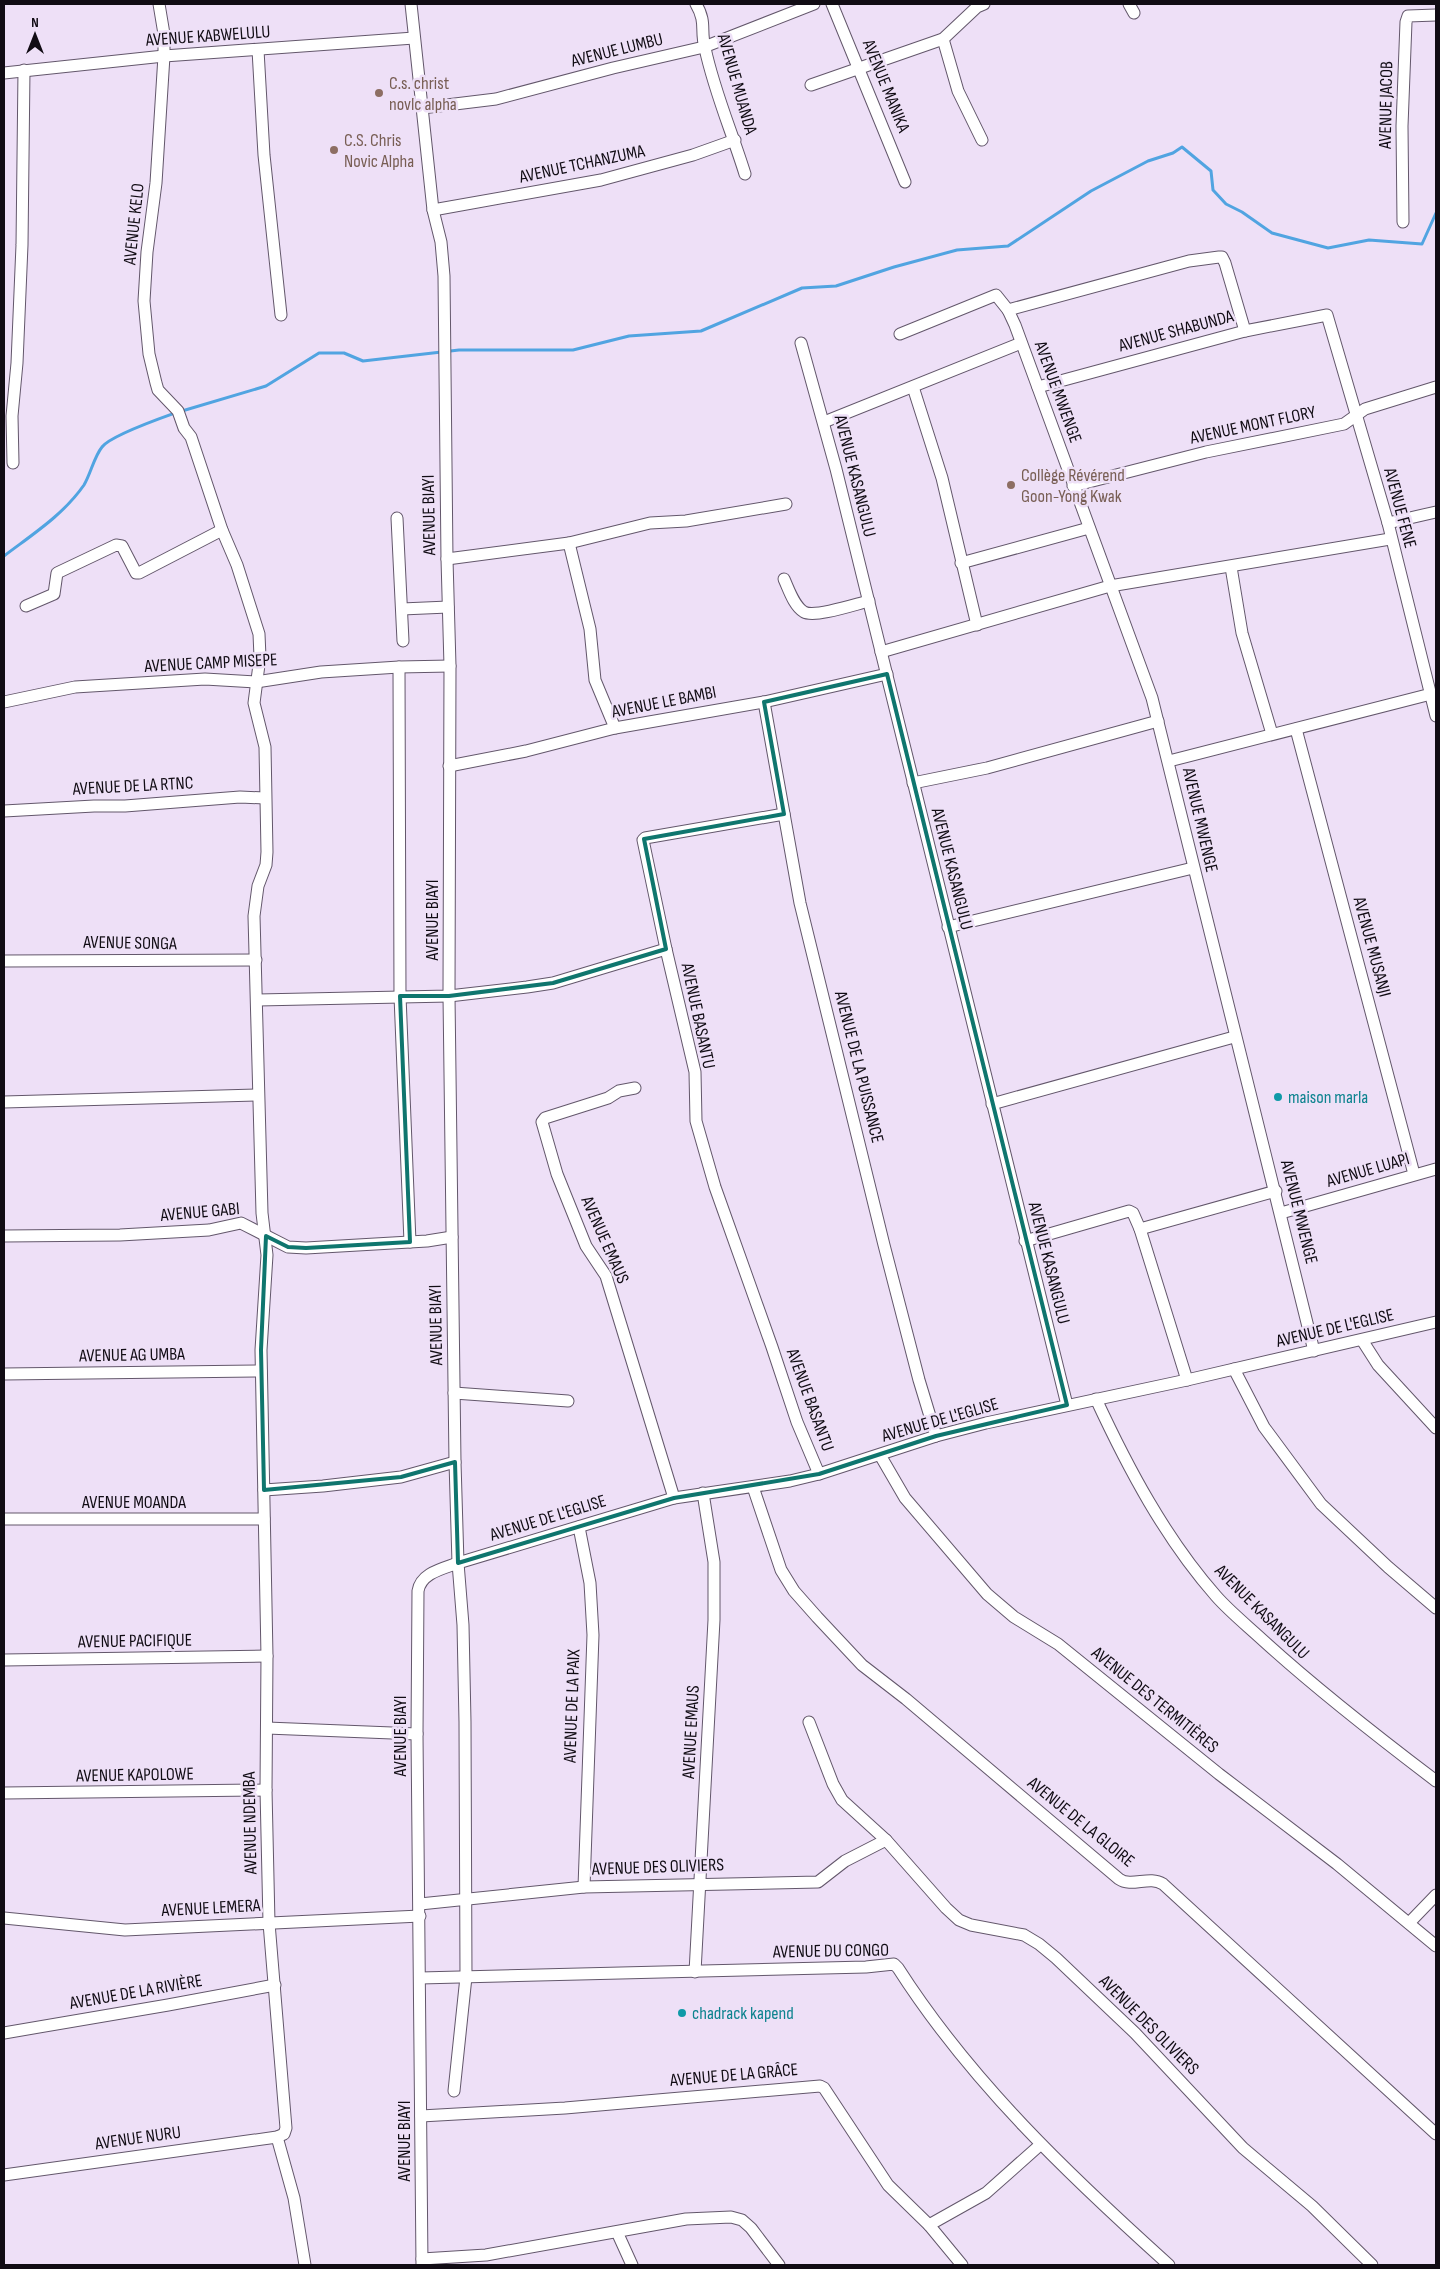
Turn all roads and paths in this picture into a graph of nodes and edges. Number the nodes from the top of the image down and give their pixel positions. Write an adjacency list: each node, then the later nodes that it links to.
1 (159, 4): 12 (street, AVENUE KELO)
2 (412, 4): 8 (street, AVENUE BIAYI)
3 (696, 4): 10 (street, AVENUE MUANDA)
4 (814, 4): 10 (street, AVENUE LUMBU)
5 (832, 4): 14 (street, AVENUE MANIKA)
6 (979, 5): 9 (street)
7 (1436, 15): 23 (street, AVENUE JACOB)
8 (414, 38): 11 (street, AVENUE KABWELULU); 17 (street, AVENUE BIAYI)
9 (943, 39): 14 (street); 19 (street)
10 (704, 47): 17 (street, AVENUE LUMBU); 18 (street, AVENUE MUANDA)
11 (258, 50): 12 (street, AVENUE KABWELULU); 26 (street)
12 (164, 56): 13 (street, AVENUE KABWELULU); 43 (street, AVENUE KELO)
13 (24, 70): 15 (street, AVENUE KABWELULU); 36 (street)
14 (861, 70): 16 (street); 21 (street, AVENUE MANIKA)
15 (4, 73)
16 (811, 85)
17 (422, 108): 22 (street, AVENUE BIAYI)
18 (734, 140): 20 (street, AVENUE MUANDA); 22 (street, AVENUE TCHANZUMA)
19 (982, 140)
20 (745, 174)
21 (905, 182)
22 (433, 210): 46 (street, AVENUE BIAYI)
23 (1403, 222)
24 (1008, 310): 27 (street); 28 (street); 30 (street, AVENUE MWENGE)
25 (1324, 314): 27 (street, AVENUE SHABUNDA); 34 (street, AVENUE FENE)
26 (281, 315)
27 (1244, 331): 33 (street, AVENUE SHABUNDA)
28 (900, 334)
29 (801, 343): 35 (street, AVENUE KASANGULU)
30 (1021, 343): 32 (street); 33 (street, AVENUE MWENGE)
31 (1436, 387): 34 (street, AVENUE MONT FLORY)
32 (913, 388): 35 (street); 47 (street)
33 (1038, 388): 37 (street, AVENUE MWENGE)
34 (1355, 417): 37 (street, AVENUE MONT FLORY); 41 (street, AVENUE FENE)
35 (824, 422): 51 (street, AVENUE KASANGULU)
36 (13, 463)
37 (1073, 486): 42 (street, AVENUE MWENGE)
38 (786, 504): 45 (street)
39 (1436, 512): 41 (street)
40 (397, 518): 54 (street)
41 (1388, 523): 44 (street, AVENUE FENE)
42 (1089, 528): 47 (street); 50 (street, AVENUE MWENGE)
43 (222, 530): 52 (street); 61 (street, AVENUE KELO)
44 (1390, 539): 48 (street); 62 (street, AVENUE FENE)
45 (569, 543): 46 (street); 67 (street)
46 (447, 559): 53 (street, AVENUE BIAYI)
47 (961, 563): 55 (street)
48 (1231, 567): 50 (street); 69 (street)
49 (784, 579): 51 (street)
50 (1110, 586): 55 (street); 66 (street, AVENUE MWENGE)
51 (869, 601): 57 (street, AVENUE KASANGULU)
52 (26, 606)
53 (448, 607): 54 (street); 58 (street, AVENUE BIAYI)
54 (402, 609): 56 (street)
55 (977, 625): 57 (street)
56 (403, 641)
57 (881, 652): 60 (street, AVENUE KASANGULU)
58 (450, 666): 59 (street, AVENUE CAMP MISEPE); 71 (street, AVENUE BIAYI)
59 (398, 667): 61 (street, AVENUE CAMP MISEPE); 81 (street)
60 (887, 674): 64 (street, AVENUE LE BAMBI); 72 (street, AVENUE KASANGULU)
61 (256, 682): 63 (street, AVENUE CAMP MISEPE); 73 (street, AVENUE KELO)
62 (1431, 694): 65 (street, AVENUE FENE); 68 (street)
63 (4, 702)
64 (764, 702): 67 (street, AVENUE LE BAMBI); 75 (street, AVENUE DE LA PUISSANCE)
65 (1436, 716)
66 (1158, 721): 70 (street, AVENUE MWENGE); 72 (street)
67 (615, 728): 71 (street, AVENUE LE BAMBI)
68 (1296, 729): 69 (street); 90 (street, AVENUE MUSANJI)
69 (1272, 734): 70 (street)
70 (1169, 761): 76 (street, AVENUE MWENGE)
71 (449, 766): 82 (street, AVENUE BIAYI)
72 (913, 783): 77 (street, AVENUE KASANGULU)
73 (264, 798): 74 (street, AVENUE DE LA RTNC); 79 (street, AVENUE KELO)
74 (4, 812)
75 (784, 814): 78 (street, AVENUE BASANTU); 111 (street, AVENUE DE LA PUISSANCE)
76 (1193, 868): 77 (street); 84 (street, AVENUE MWENGE)
77 (948, 928): 88 (street, AVENUE KASANGULU)
78 (666, 949): 82 (street); 114 (street, AVENUE BASANTU)
79 (256, 960): 80 (street, AVENUE SONGA); 83 (street, AVENUE NDEMBA)
80 (4, 961)
81 (400, 996): 82 (street); 83 (street); 98 (street)
82 (450, 996): 96 (street, AVENUE BIAYI)
83 (258, 1000): 86 (street, AVENUE NDEMBA)
84 (1234, 1036): 88 (street); 91 (street, AVENUE MWENGE)
85 (636, 1088): 118 (street, AVENUE EMAUS)
86 (258, 1095): 87 (street); 95 (street, AVENUE NDEMBA)
87 (4, 1102)
88 (992, 1104): 97 (street, AVENUE KASANGULU)
89 (1436, 1169): 90 (street, AVENUE LUAPI)
90 (1414, 1174): 92 (street, AVENUE LUAPI)
91 (1276, 1191): 92 (street, AVENUE MWENGE); 93 (street)
92 (1281, 1213): 101 (street, AVENUE MWENGE)
93 (1140, 1229): 97 (street); 105 (street)
94 (4, 1236): 95 (street, AVENUE GABI)
95 (266, 1236): 98 (street, AVENUE GABI); 103 (street, AVENUE NDEMBA)
96 (452, 1238): 98 (street, AVENUE GABI); 106 (street, AVENUE BIAYI)
97 (1025, 1241): 109 (street, AVENUE KASANGULU)
98 (410, 1242)
99 (1436, 1322): 100 (street, AVENUE DE L'EGLISE)
100 (1362, 1340): 101 (street, AVENUE DE L'EGLISE); 110 (street)
101 (1314, 1351): 102 (street, AVENUE DE L'EGLISE)
102 (1234, 1369): 105 (street, AVENUE DE L'EGLISE); 123 (street)
103 (261, 1371): 104 (street, AVENUE AG UMBA); 116 (street, AVENUE NDEMBA)
104 (4, 1374)
105 (1187, 1380): 107 (street, AVENUE DE L'EGLISE)
106 (454, 1394): 108 (street); 113 (street, AVENUE BIAYI)
107 (1096, 1399): 109 (street, AVENUE DE L'EGLISE); 129 (street, AVENUE KASANGULU)
108 (568, 1401)
109 (1067, 1405): 111 (street, AVENUE DE L'EGLISE)
110 (1436, 1428)
111 (936, 1436): 112 (street, AVENUE DE L'EGLISE)
112 (880, 1455): 114 (street, AVENUE DE L'EGLISE); 140 (street, AVENUE DES TERMITIÈRES)
113 (455, 1462): 116 (street); 122 (street, AVENUE BIAYI)
114 (819, 1474): 115 (street, AVENUE DE L'EGLISE)
115 (753, 1487): 117 (street, AVENUE DE L'EGLISE); 149 (street, AVENUE DE LA GLOIRE)
116 (264, 1490): 120 (street, AVENUE NDEMBA)
117 (703, 1493): 118 (street, AVENUE DE L'EGLISE); 133 (street, AVENUE EMAUS)
118 (674, 1498): 121 (street, AVENUE DE L'EGLISE)
119 (4, 1519): 120 (street, AVENUE MOANDA)
120 (264, 1519): 124 (street, AVENUE NDEMBA)
121 (579, 1527): 122 (street, AVENUE DE L'EGLISE); 134 (street, AVENUE DE LA PAIX)
122 (458, 1563): 128 (street, AVENUE BIAYI); 136 (street)
123 (1436, 1608)
124 (267, 1656): 125 (street, AVENUE PACIFIQUE); 127 (street, AVENUE NDEMBA)
125 (4, 1660)
126 (809, 1722): 132 (street, AVENUE DES OLIVIERS)
127 (267, 1728): 128 (street); 130 (street, AVENUE NDEMBA)
128 (417, 1734): 137 (street, AVENUE BIAYI)
129 (1436, 1781)
130 (266, 1790): 131 (street, AVENUE KAPOLOWE); 139 (street, AVENUE NDEMBA)
131 (4, 1793)
132 (886, 1840): 133 (street, AVENUE DES OLIVIERS); 161 (street, AVENUE DES OLIVIERS)
133 (702, 1884): 134 (street, AVENUE DES OLIVIERS); 142 (street, AVENUE EMAUS)
134 (584, 1887): 136 (street, AVENUE DES OLIVIERS)
135 (1436, 1895): 140 (street)
136 (464, 1900): 137 (street, AVENUE DES OLIVIERS); 143 (street)
137 (420, 1910): 139 (street, AVENUE LEMERA); 144 (street, AVENUE BIAYI)
138 (4, 1918): 139 (street, AVENUE LEMERA)
139 (269, 1923): 145 (street, AVENUE NDEMBA)
140 (1410, 1923): 141 (street, AVENUE DES TERMITIÈRES)
141 (1436, 1946)
142 (695, 1972): 143 (street, AVENUE DU CONGO); 151 (street, AVENUE DU CONGO)
143 (466, 1977): 144 (street, AVENUE DU CONGO); 147 (street)
144 (420, 1978): 148 (street, AVENUE BIAYI)
145 (275, 1985): 146 (street, AVENUE DE LA RIVIÈRE); 150 (street, AVENUE NDEMBA)
146 (4, 2033)
147 (454, 2090)
148 (421, 2116): 153 (street, AVENUE DE LA GRÂCE); 155 (street, AVENUE BIAYI)
149 (1436, 2134)
150 (277, 2136): 152 (street, AVENUE NURU); 156 (street)
151 (1040, 2145): 153 (street); 160 (street, AVENUE DU CONGO)
152 (4, 2174)
153 (929, 2225): 159 (street, AVENUE DE LA GRÂCE)
154 (617, 2232): 155 (street); 157 (street); 158 (street)
155 (422, 2262)
156 (305, 2265)
157 (632, 2265)
158 (779, 2265)
159 (962, 2265)
160 (1169, 2265)
161 (1372, 2265)

